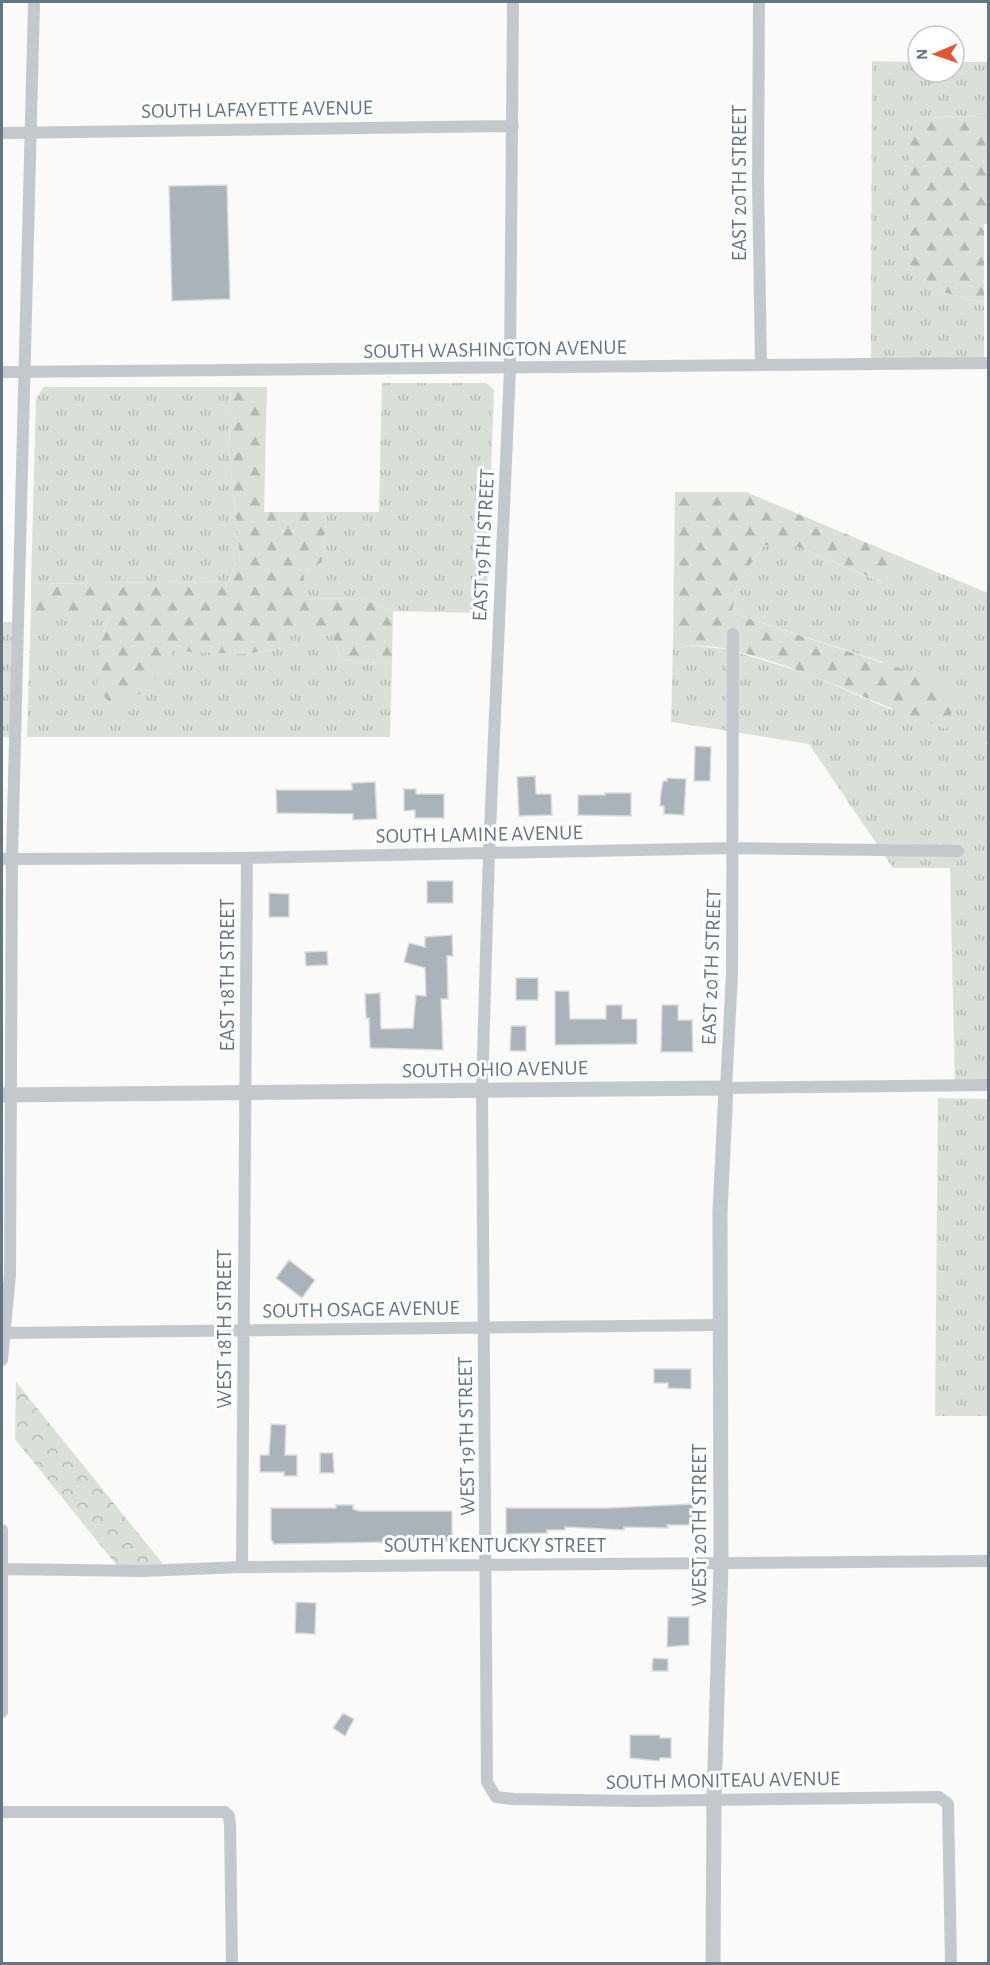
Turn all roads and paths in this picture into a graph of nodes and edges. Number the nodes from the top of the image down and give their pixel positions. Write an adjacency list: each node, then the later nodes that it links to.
1 (34, 2): 5 (street)
2 (513, 2): 4 (street, EAST 19TH STREET)
3 (759, 2): 8 (street, EAST 20TH STREET)
4 (513, 126): 5 (street, SOUTH LAFAYETTE AVENUE); 9 (street, EAST 19TH STREET)
5 (33, 133): 6 (street, SOUTH LAFAYETTE AVENUE); 11 (street)
6 (2, 134)
7 (988, 363): 8 (street, SOUTH WASHINGTON AVENUE)
8 (761, 365): 9 (street, SOUTH WASHINGTON AVENUE)
9 (510, 369): 11 (street, SOUTH WASHINGTON AVENUE); 15 (street, EAST 19TH STREET)
10 (2, 372): 11 (street, SOUTH WASHINGTON AVENUE)
11 (26, 372): 17 (street)
12 (733, 634): 13 (street, EAST 20TH STREET)
13 (733, 848): 14 (street, SOUTH LAMINE AVENUE); 15 (street, SOUTH LAMINE AVENUE); 19 (street, EAST 20TH STREET)
14 (958, 851)
15 (489, 854): 16 (street, SOUTH LAMINE AVENUE); 20 (street, EAST 19TH STREET)
16 (247, 858): 17 (street, SOUTH LAMINE AVENUE); 21 (street, EAST 18TH STREET)
17 (7, 859): 22 (street)
18 (988, 1084): 19 (street, SOUTH OHIO AVENUE)
19 (726, 1088): 20 (street, SOUTH OHIO AVENUE); 23 (street, WEST 20TH STREET)
20 (482, 1090): 21 (street, SOUTH OHIO AVENUE); 24 (street, WEST 19TH STREET)
21 (246, 1092): 22 (street, SOUTH OHIO AVENUE); 25 (street, WEST 18TH STREET)
22 (6, 1094): 26 (street)
23 (720, 1325): 24 (street, SOUTH OSAGE AVENUE); 30 (street, WEST 20TH STREET)
24 (483, 1327): 25 (street, SOUTH OSAGE AVENUE); 31 (street, WEST 19TH STREET)
25 (244, 1330): 26 (street, SOUTH OSAGE AVENUE); 32 (street, WEST 18TH STREET)
26 (3, 1333): 27 (street)
27 (2, 1360)
28 (2, 1530): 33 (street)
29 (988, 1561): 30 (street, SOUTH KENTUCKY STREET)
30 (721, 1563): 31 (street, SOUTH KENTUCKY STREET); 36 (street, WEST 20TH STREET)
31 (487, 1565): 32 (street, SOUTH KENTUCKY STREET); 35 (street, WEST 19TH STREET)
32 (242, 1567): 33 (street, SOUTH KENTUCKY STREET)
33 (2, 1569): 34 (street)
34 (2, 1712)
35 (584, 1800): 36 (street, SOUTH MONITEAU AVENUE)
36 (714, 1800): 39 (street, WEST 20TH STREET); 40 (street, SOUTH MONITEAU AVENUE)
37 (2, 1812): 38 (street)
38 (232, 1964)
39 (713, 1964)
40 (951, 1964)

